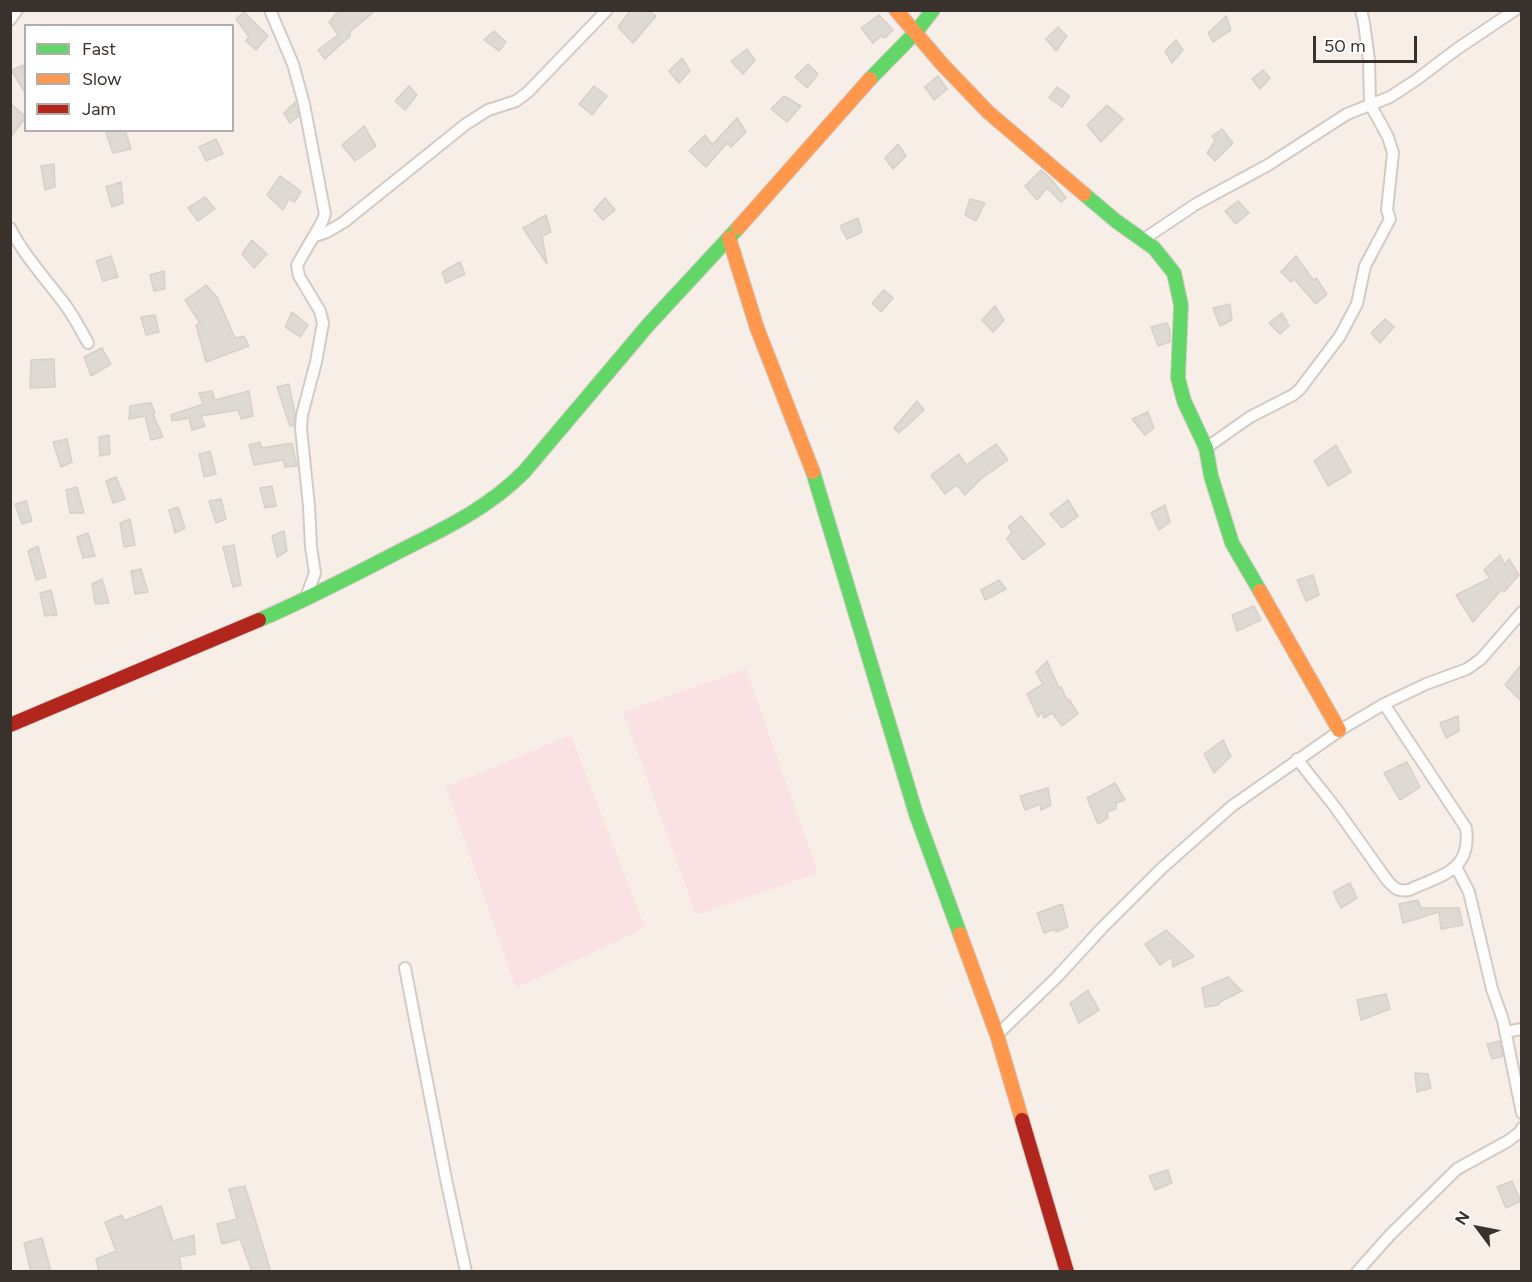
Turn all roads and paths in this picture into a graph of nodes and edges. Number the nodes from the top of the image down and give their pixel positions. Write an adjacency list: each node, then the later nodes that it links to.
1 (17, 10): 8 (street)
2 (270, 10): 12 (street)
3 (607, 10): 12 (street)
4 (896, 10): 9 (street)
5 (933, 10): 9 (street)
6 (1360, 10): 10 (street)
7 (1515, 10): 10 (street)
8 (10, 20)
9 (915, 33): 13 (street); 14 (street)
10 (1370, 104): 14 (street); 16 (street)
11 (10, 228): 15 (street)
12 (315, 236): 17 (street)
13 (729, 238): 17 (street); 27 (street)
14 (1144, 239): 16 (street)
15 (88, 343)
16 (1206, 448): 21 (street)
17 (305, 600): 20 (street)
18 (1521, 612): 19 (street)
19 (1384, 704): 21 (street); 23 (street)
20 (10, 725)
21 (1339, 730): 22 (street)
22 (1297, 759): 23 (street); 27 (street)
23 (1456, 867): 26 (street)
24 (405, 968): 30 (street)
25 (1521, 1029): 26 (street)
26 (1505, 1032): 28 (street)
27 (997, 1035): 31 (street)
28 (1521, 1113)
29 (1521, 1128): 32 (street)
30 (466, 1272)
31 (1067, 1272)
32 (1357, 1272)

